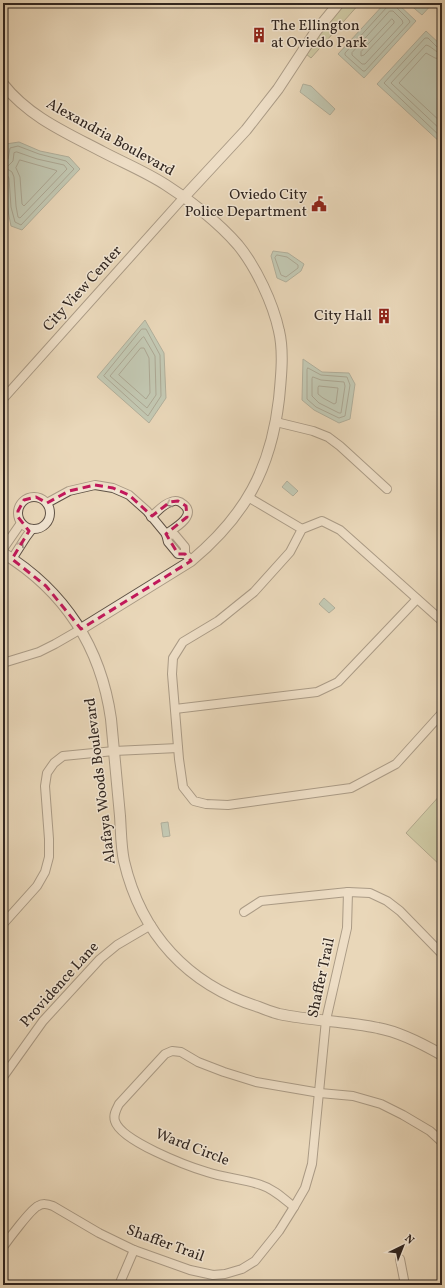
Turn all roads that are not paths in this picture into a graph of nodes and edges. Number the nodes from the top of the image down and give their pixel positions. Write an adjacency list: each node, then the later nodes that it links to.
1 (339, 3): 3 (street)
2 (3, 84): 3 (street, Alexandria Boulevard)
3 (184, 197): 4 (street, City View Center); 5 (street, Alexandria Boulevard)
4 (3, 399)
5 (276, 422): 6 (street); 7 (street, Alexandria Boulevard)
6 (387, 489)
7 (248, 497): 12 (street); 16 (street, Alexandria Boulevard)
8 (47, 503): 9 (street); 10 (street); 11 (street)
9 (151, 517): 13 (street); 13 (street, one-way to 9)
10 (21, 523): 11 (street); 14 (street)
11 (32, 529): 17 (street, one-way to 11)
12 (302, 529): 18 (street); 22 (street)
13 (166, 534): 16 (street)
14 (3, 549)
15 (3, 553): 17 (street, Alafaya Woods Boulevard)
16 (188, 558): 20 (street, Alexandria Boulevard)
17 (12, 559): 20 (street, Alafaya Woods Boulevard)
18 (417, 599): 19 (street); 22 (street)
19 (442, 621)
20 (81, 629): 21 (street); 25 (street, Alafaya Woods Boulevard)
21 (3, 663)
22 (175, 709): 24 (street)
23 (442, 713): 24 (street)
24 (178, 748): 25 (street)
25 (114, 751): 28 (street); 29 (street, Alafaya Woods Boulevard)
26 (348, 892): 27 (street); 30 (street); 31 (street, Shaffer Trail)
27 (244, 912)
28 (3, 923)
29 (151, 925): 31 (street, Alafaya Woods Boulevard); 33 (street, Providence Lane)
30 (442, 954)
31 (326, 1020): 32 (street, Alafaya Woods Boulevard); 34 (street, Shaffer Trail)
32 (442, 1055)
33 (3, 1078)
34 (320, 1093): 35 (street); 36 (street, Shaffer Trail); 36 (street, Ward Circle)
35 (442, 1142)
36 (294, 1207): 38 (street, Shaffer Trail)
37 (3, 1247): 38 (street, Shaffer Trail)
38 (134, 1250): 40 (street)
39 (400, 1259): 41 (street)
40 (119, 1285)
41 (404, 1285)

